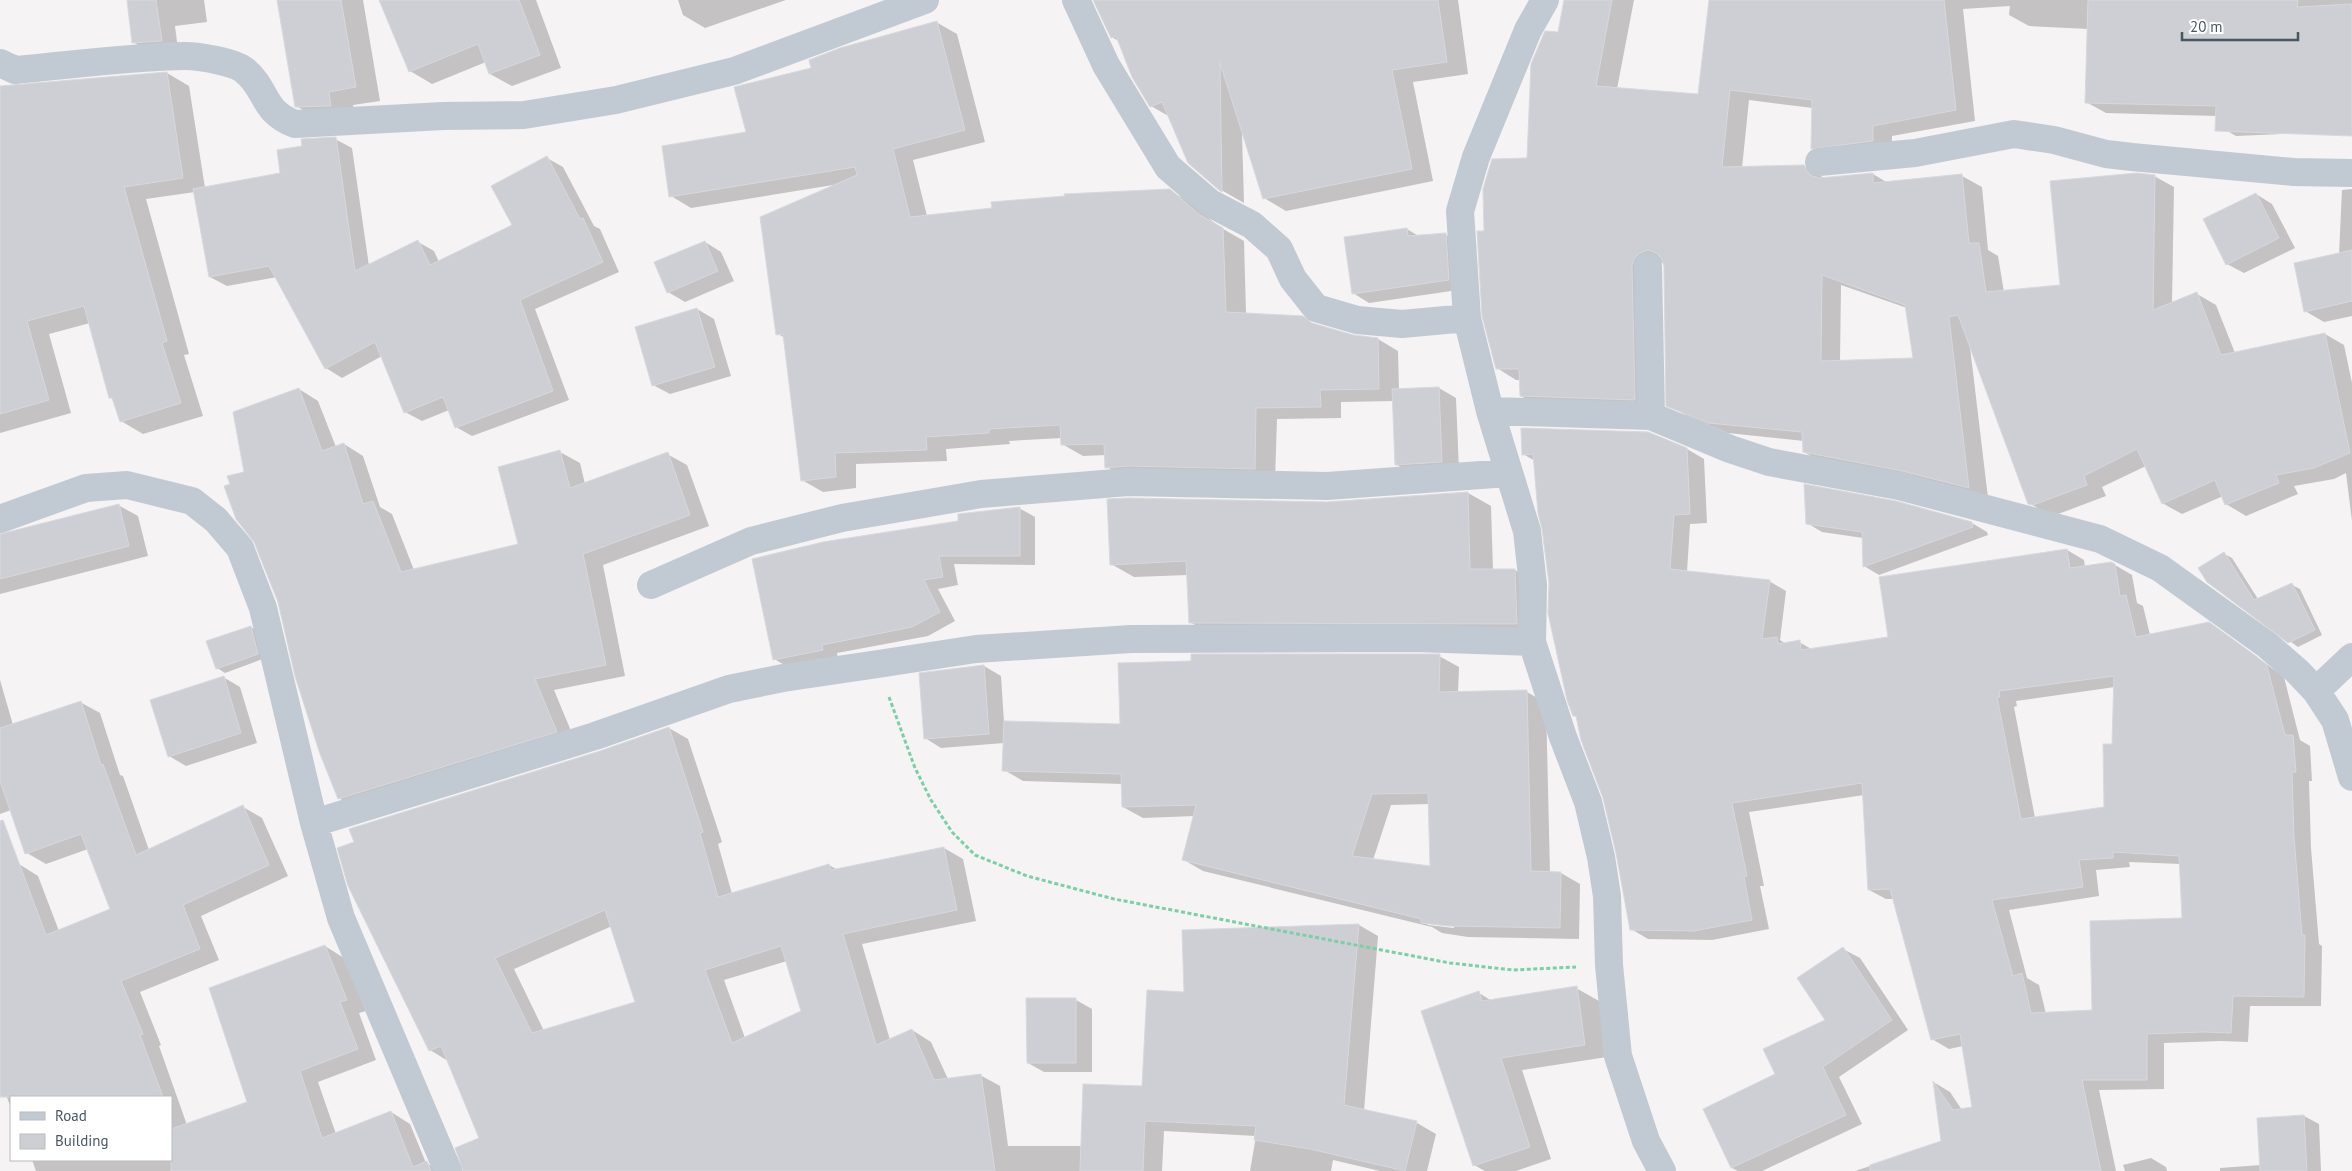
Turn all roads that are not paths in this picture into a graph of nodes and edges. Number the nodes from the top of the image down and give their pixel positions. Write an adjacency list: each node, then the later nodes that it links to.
1 (925, 0): 4 (street)
2 (1076, 0): 8 (street)
3 (1545, 0): 8 (street)
4 (0, 63)
5 (1819, 162): 6 (street)
6 (2352, 173)
7 (1648, 266): 10 (street)
8 (1467, 318): 9 (street)
9 (1490, 411): 10 (street); 11 (street)
10 (1651, 416): 16 (street)
11 (1508, 473): 13 (street); 14 (street)
12 (0, 519): 18 (street)
13 (651, 585)
14 (1532, 642): 18 (street); 20 (street)
15 (2352, 657): 16 (street)
16 (2316, 691): 17 (street)
17 (2352, 778)
18 (314, 823): 19 (street)
19 (448, 1171)
20 (1662, 1171)

